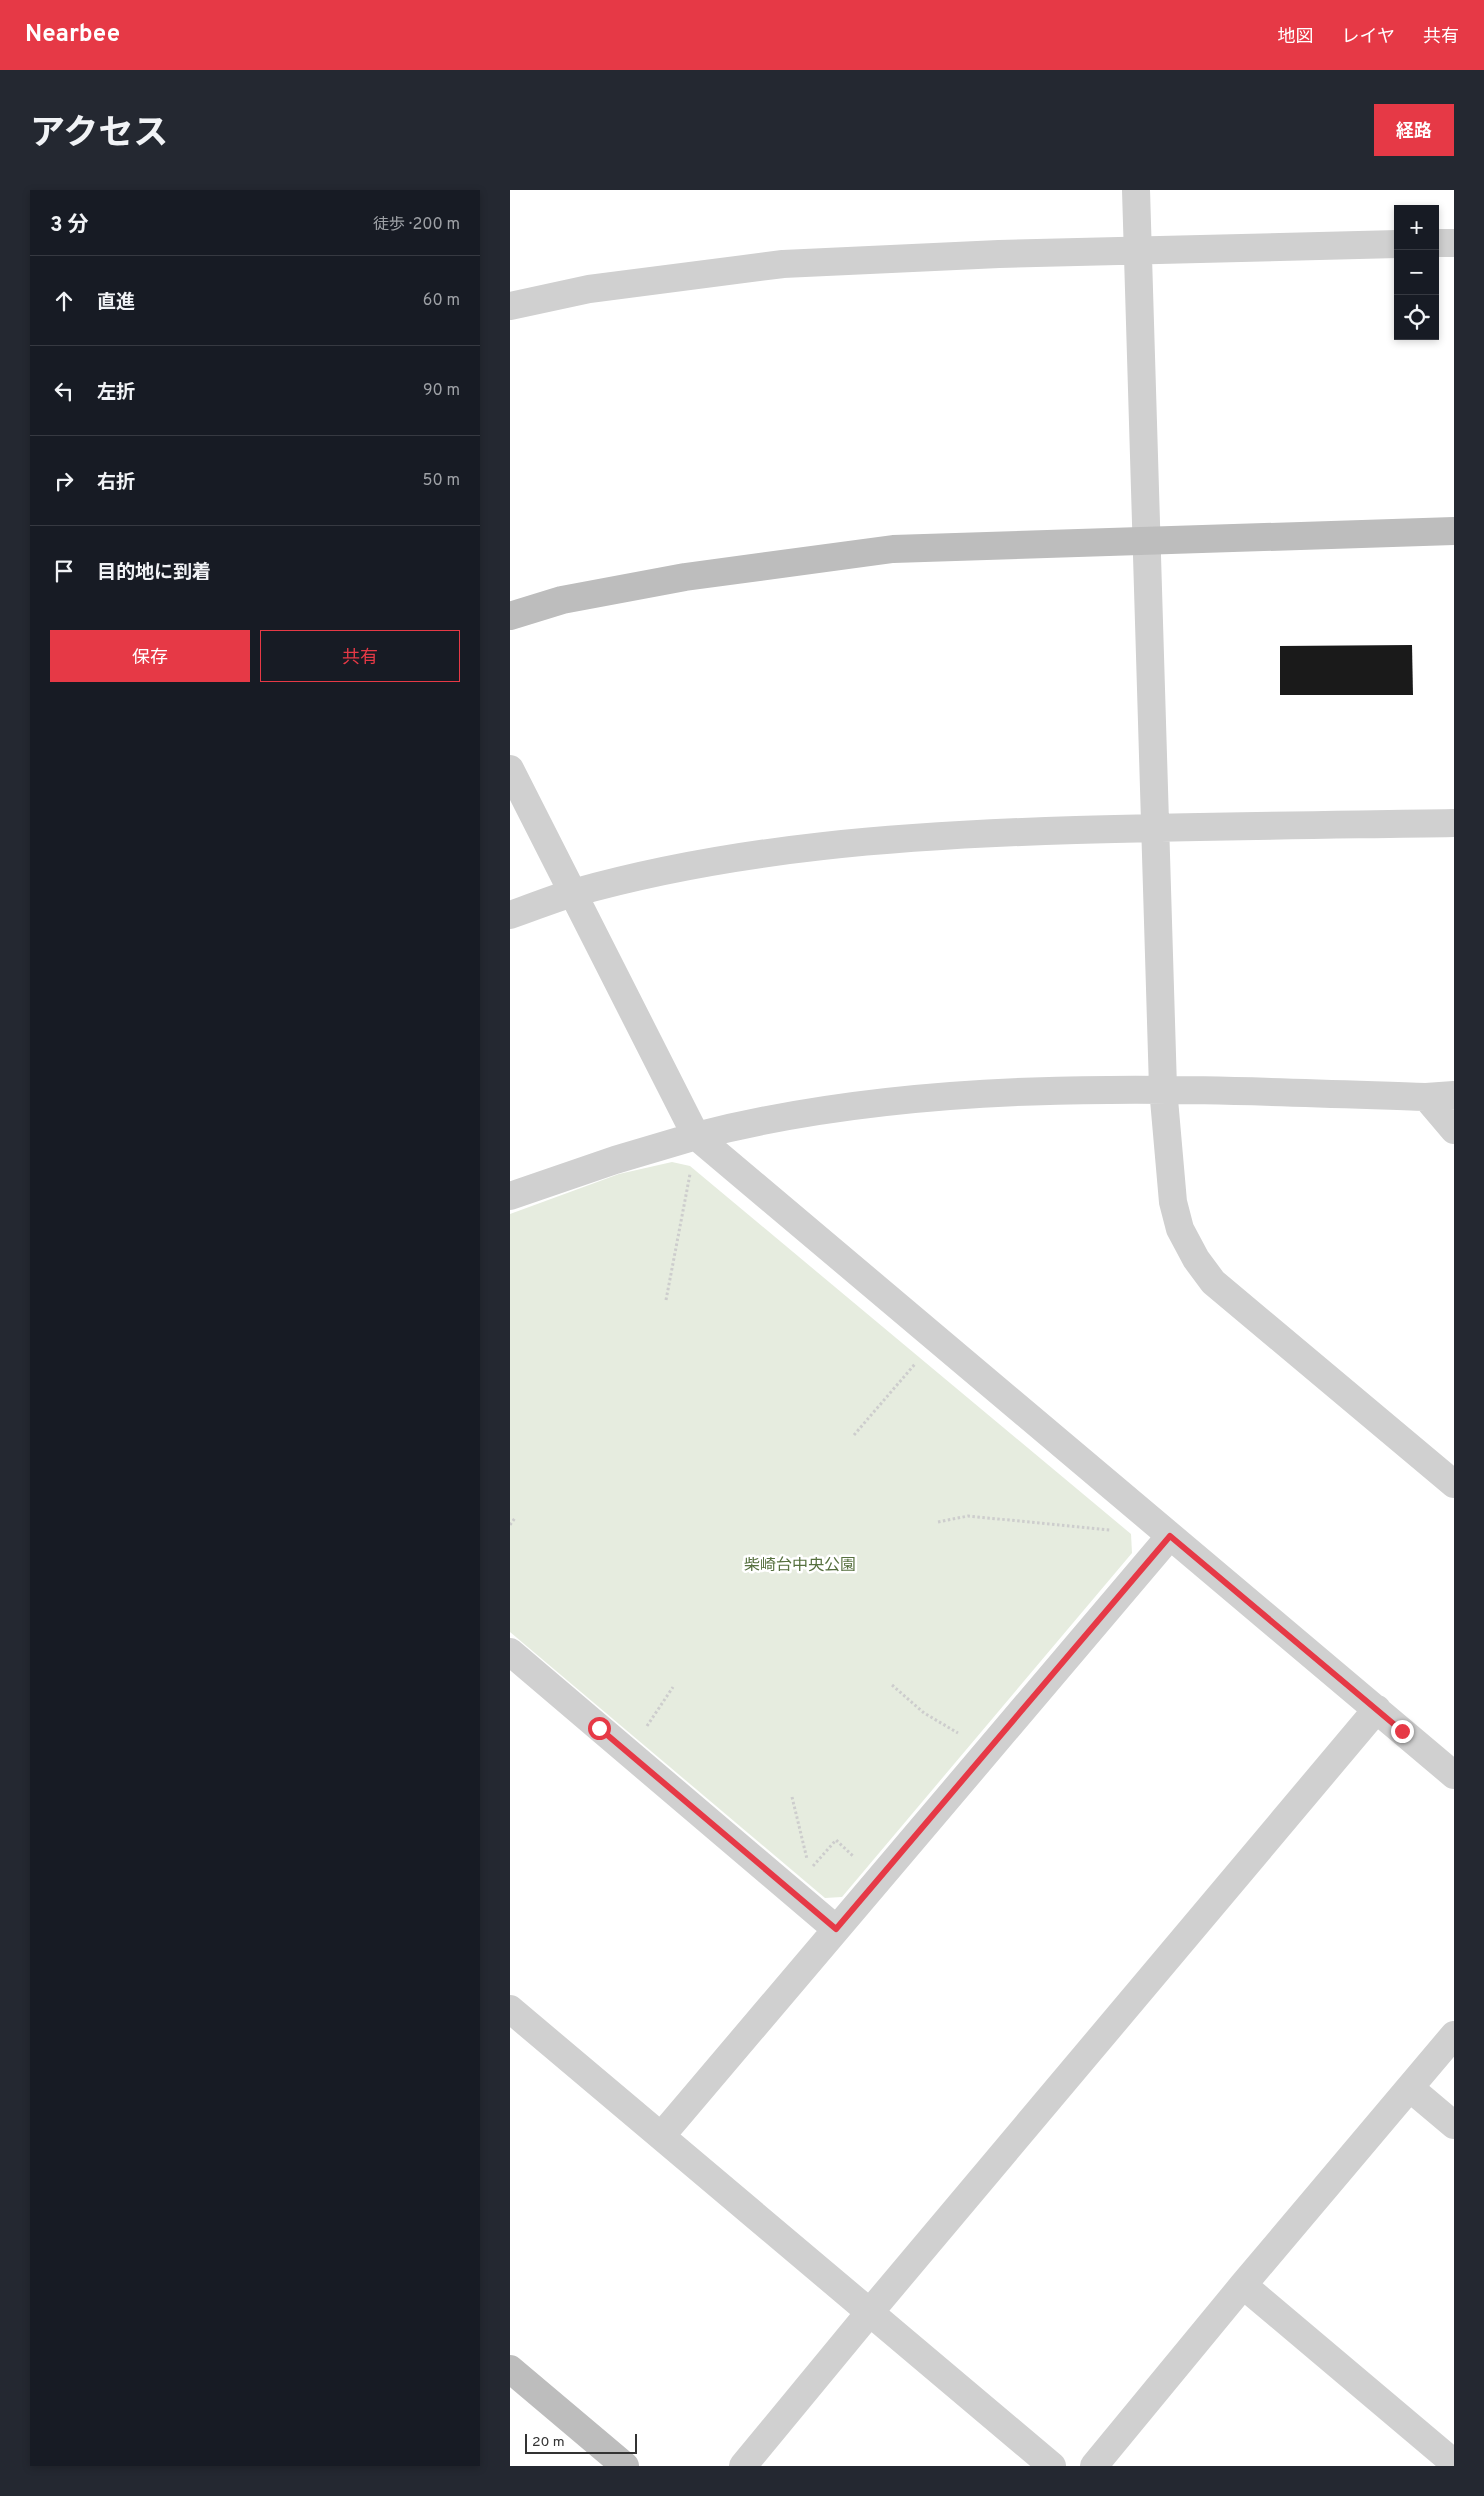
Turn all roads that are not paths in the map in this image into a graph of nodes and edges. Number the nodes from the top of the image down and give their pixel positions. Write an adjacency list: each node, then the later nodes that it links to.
1 (1136, 190): 5 (street)
2 (1439, 243): 3 (street)
3 (1454, 243)
4 (1394, 244): 5 (street)
5 (1138, 251): 6 (street); 8 (street)
6 (510, 306)
7 (1454, 531): 8 (street)
8 (1145, 542): 9 (street); 12 (street)
9 (510, 616)
10 (510, 769): 13 (street)
11 (1454, 823): 12 (street)
12 (1156, 827): 13 (street); 15 (street)
13 (572, 893): 14 (street); 19 (street)
14 (510, 915)
15 (1162, 1088): 17 (street); 19 (street); 21 (street)
16 (1454, 1095): 17 (street)
17 (1426, 1097): 18 (street)
18 (1454, 1130)
19 (696, 1136): 20 (street); 22 (street)
20 (510, 1196)
21 (1454, 1484)
22 (1170, 1536): 24 (street); 26 (street)
23 (510, 1652): 26 (street)
24 (1377, 1710): 25 (street); 33 (street)
25 (1454, 1775)
26 (836, 1929): 31 (street)
27 (510, 2008): 31 (street)
28 (1454, 2035): 29 (street)
29 (1410, 2088): 30 (street); 32 (street)
30 (1454, 2125)
31 (662, 2135): 33 (street)
32 (1243, 2284): 35 (street); 39 (street)
33 (870, 2312): 37 (street); 38 (street)
34 (510, 2369): 36 (street)
35 (1454, 2463)
36 (625, 2466)
37 (743, 2466)
38 (1052, 2466)
39 (1094, 2466)

